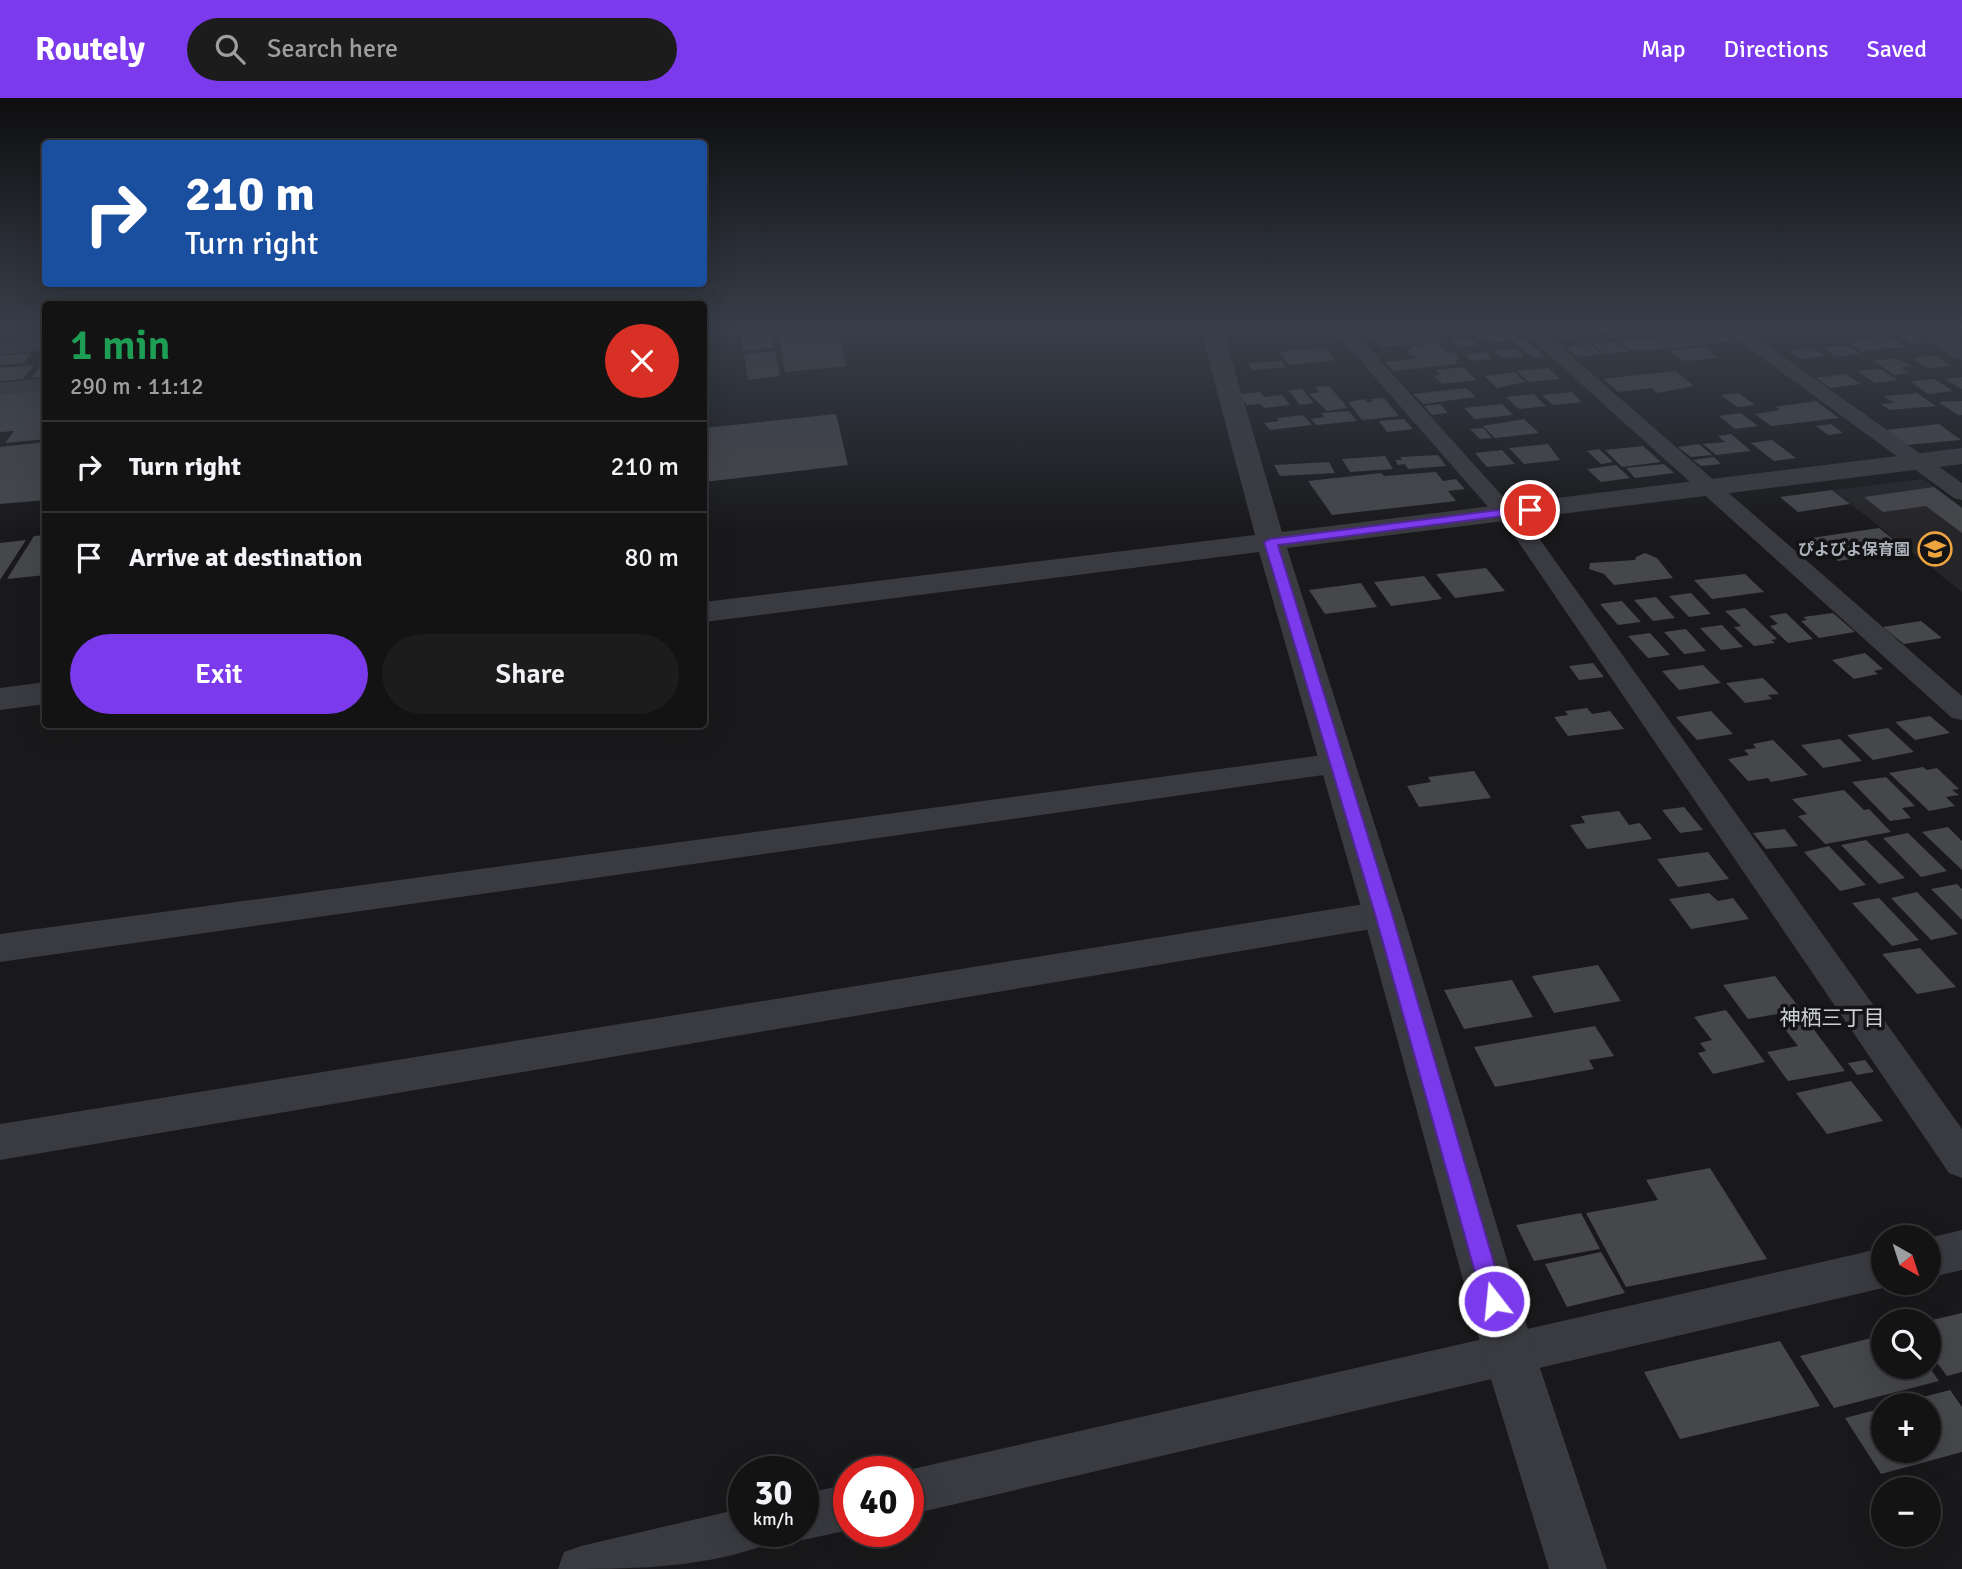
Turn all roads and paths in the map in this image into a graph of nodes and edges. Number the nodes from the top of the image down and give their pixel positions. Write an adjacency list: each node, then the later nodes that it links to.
1 (1230, 396): 10 (street)
2 (1401, 396): 9 (street)
3 (1604, 396): 7 (street)
4 (1825, 396): 6 (street)
5 (1962, 456): 6 (street)
6 (1917, 462): 7 (street); 8 (street)
7 (1708, 488): 9 (street); 14 (street)
8 (1962, 494)
9 (1504, 513): 10 (street); 19 (street)
10 (1270, 542): 11 (street); 15 (street)
11 (707, 612)
12 (42, 694): 13 (street)
13 (0, 699)
14 (1962, 711)
15 (1338, 763): 16 (street); 17 (street)
16 (1383, 914): 18 (street); 23 (street)
17 (0, 948)
18 (0, 1142)
19 (1962, 1160)
20 (1962, 1250): 21 (street)
21 (1941, 1255)
22 (1871, 1271): 23 (street)
23 (1509, 1353): 24 (street); 27 (street)
24 (924, 1489)
25 (728, 1535): 26 (street)
26 (581, 1569)
27 (1578, 1569)

